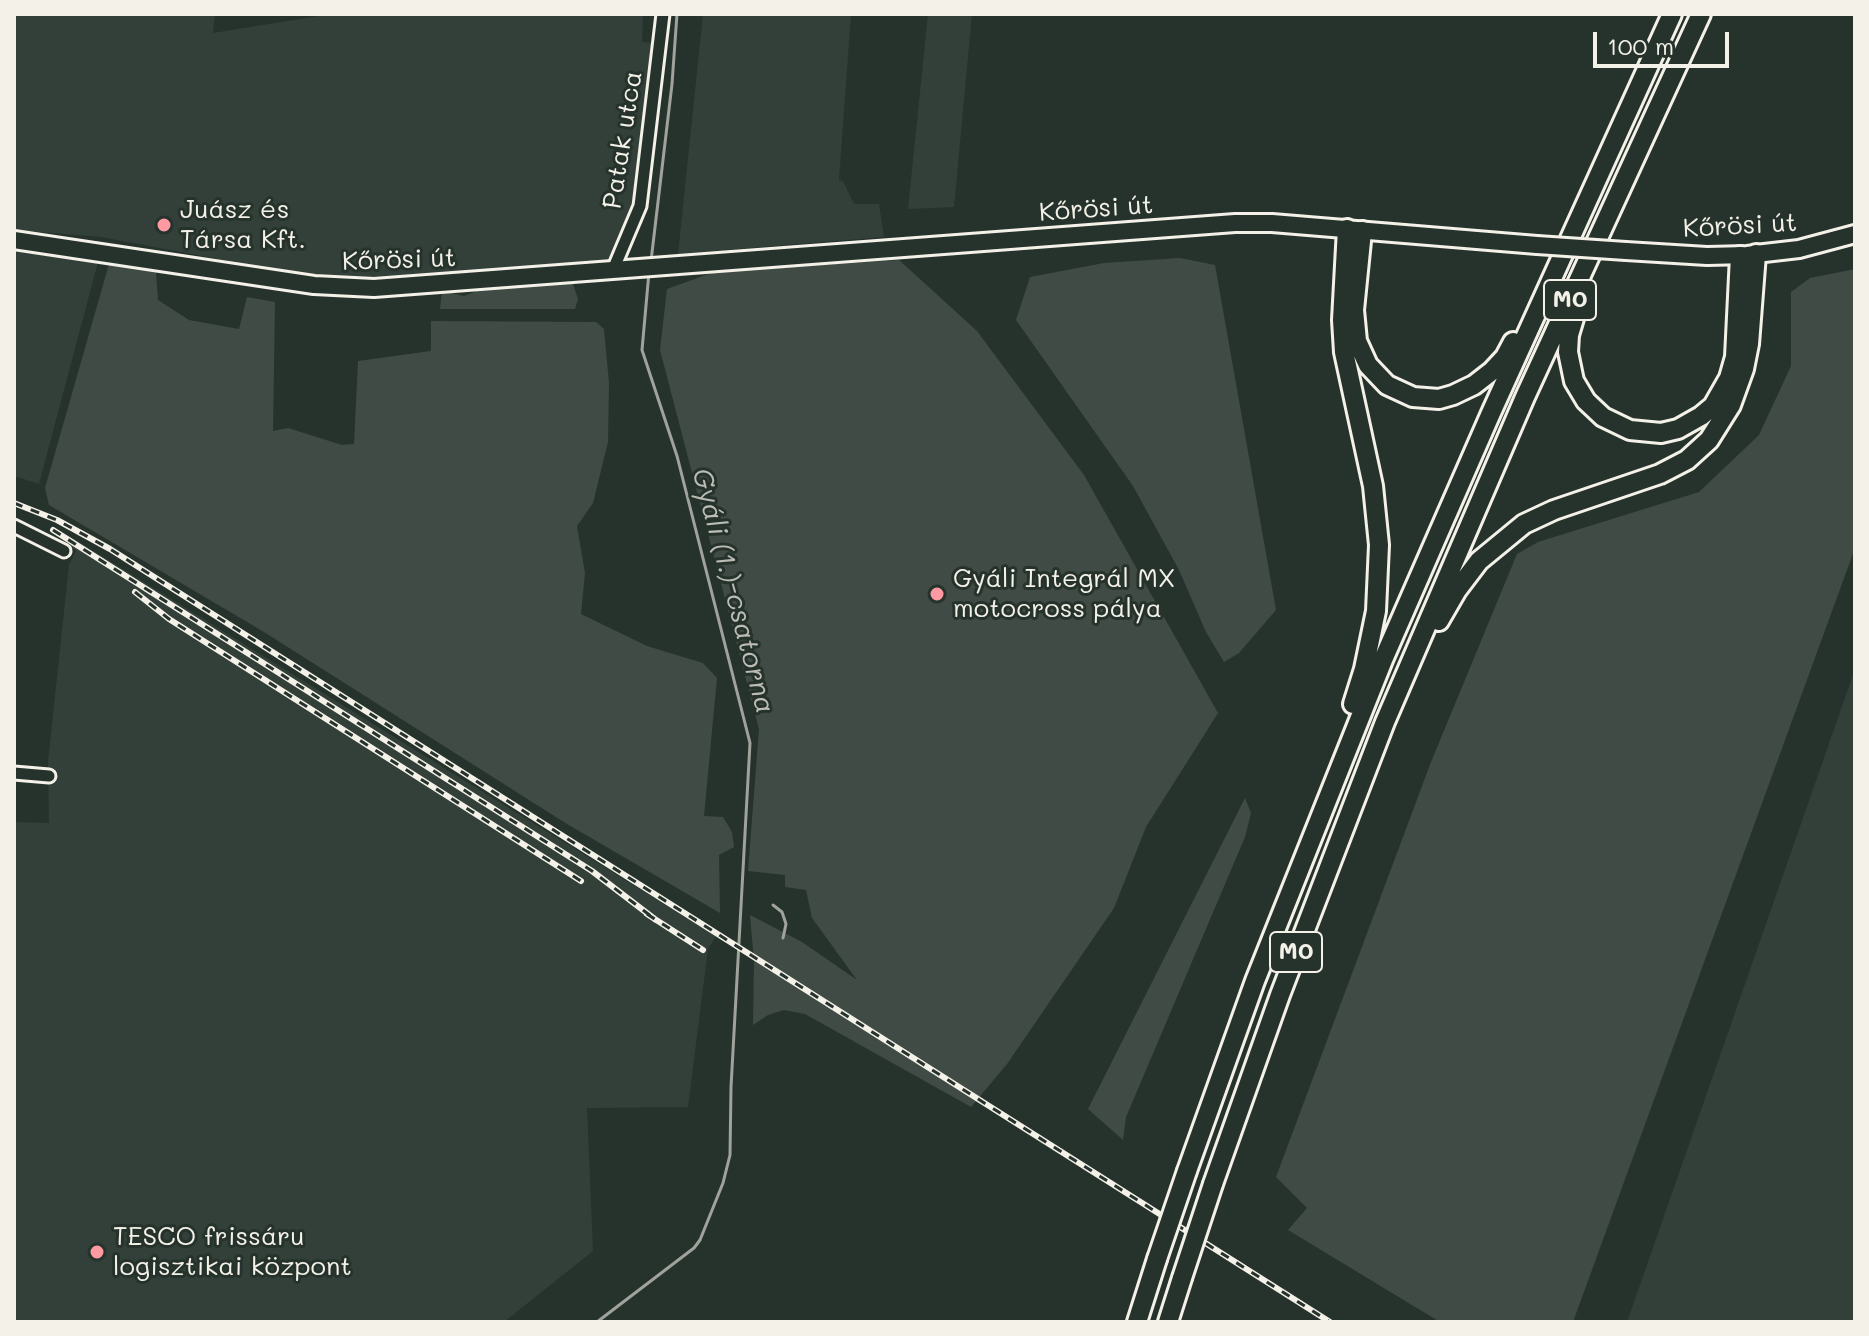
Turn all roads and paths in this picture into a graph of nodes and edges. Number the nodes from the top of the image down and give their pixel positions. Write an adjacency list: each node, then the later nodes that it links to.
1 (663, 14): 9 (street, Patak utca)
2 (1672, 14): 10 (highway, M0)
3 (1701, 14): 4 (highway, M0)
4 (1615, 202): 8 (highway); 13 (highway, M0)
5 (1354, 230): 8 (main road, Kőrösi út, bridge); 9 (main road, Kőrösi út); 10 (highway); 16 (highway)
6 (1855, 234): 8 (main road, Kőrösi út)
7 (14, 240): 9 (main road, Kőrösi út)
8 (1748, 255): 13 (highway)
9 (613, 270)
10 (1542, 301): 16 (highway, M0)
11 (14, 526): 12 (street)
12 (64, 551)
13 (1385, 722): 18 (highway, M0, bridge)
14 (14, 773): 15 (street)
15 (49, 776)
16 (1334, 779): 17 (highway, M0, bridge)
17 (1137, 1322)
18 (1168, 1322)

